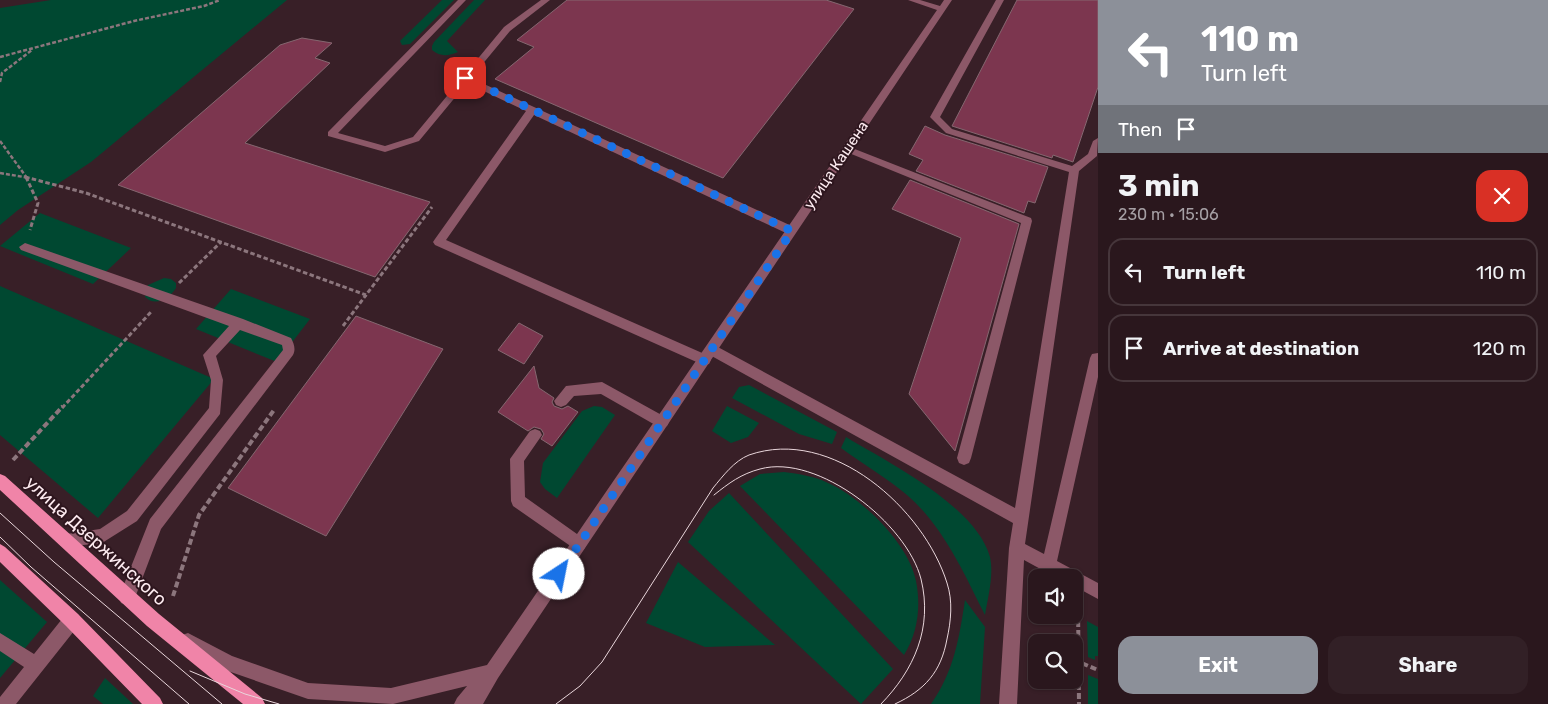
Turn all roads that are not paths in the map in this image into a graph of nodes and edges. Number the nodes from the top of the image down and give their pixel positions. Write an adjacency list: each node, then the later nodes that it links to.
1 (462, 0): 8 (street)
2 (531, 0): 7 (street)
3 (546, 0): 7 (street)
4 (912, 0): 6 (street)
5 (1000, 0): 13 (street)
6 (945, 4): 11 (street, улица Кашена)
7 (507, 29): 8 (street)
8 (465, 78): 9 (street)
9 (532, 110): 14 (street); 17 (street)
10 (1098, 141): 12 (street)
11 (847, 149): 14 (street, улица Кашена); 22 (street)
12 (1095, 157): 13 (street)
13 (1074, 170): 24 (street)
14 (792, 231): 17 (street, улица Кашена)
15 (25, 247): 16 (street)
16 (239, 323): 25 (street); 33 (street)
17 (708, 355): 20 (street, улица Кашена); 24 (street)
18 (1096, 358): 29 (street)
19 (560, 401): 20 (street)
20 (662, 422): 26 (street, улица Кашена)
21 (535, 436): 26 (street)
22 (964, 458)
23 (0, 481): 25 (main road, улица Дзержинского)
24 (1022, 519): 27 (street)
25 (65, 540): 33 (main road, улица Дзержинского)
26 (580, 544): 38 (street, улица Кашена)
27 (1017, 548): 29 (street); 44 (street)
28 (0, 552): 34 (main road)
29 (1049, 564): 30 (street)
30 (1058, 569)
31 (1083, 583): 32 (street)
32 (1098, 591)
33 (127, 597): 35 (main road, улица Дзержинского)
34 (72, 620): 37 (street); 40 (main road)
35 (167, 630): 38 (street, улица Дзержинского); 41 (main road, улица Дзержинского)
36 (0, 641): 37 (street)
37 (36, 665): 39 (street)
38 (492, 672): 42 (street); 43 (street, улица Кашена)
39 (5, 704)
40 (154, 704)
41 (256, 704)
42 (463, 704)
43 (474, 704)
44 (1008, 704)

